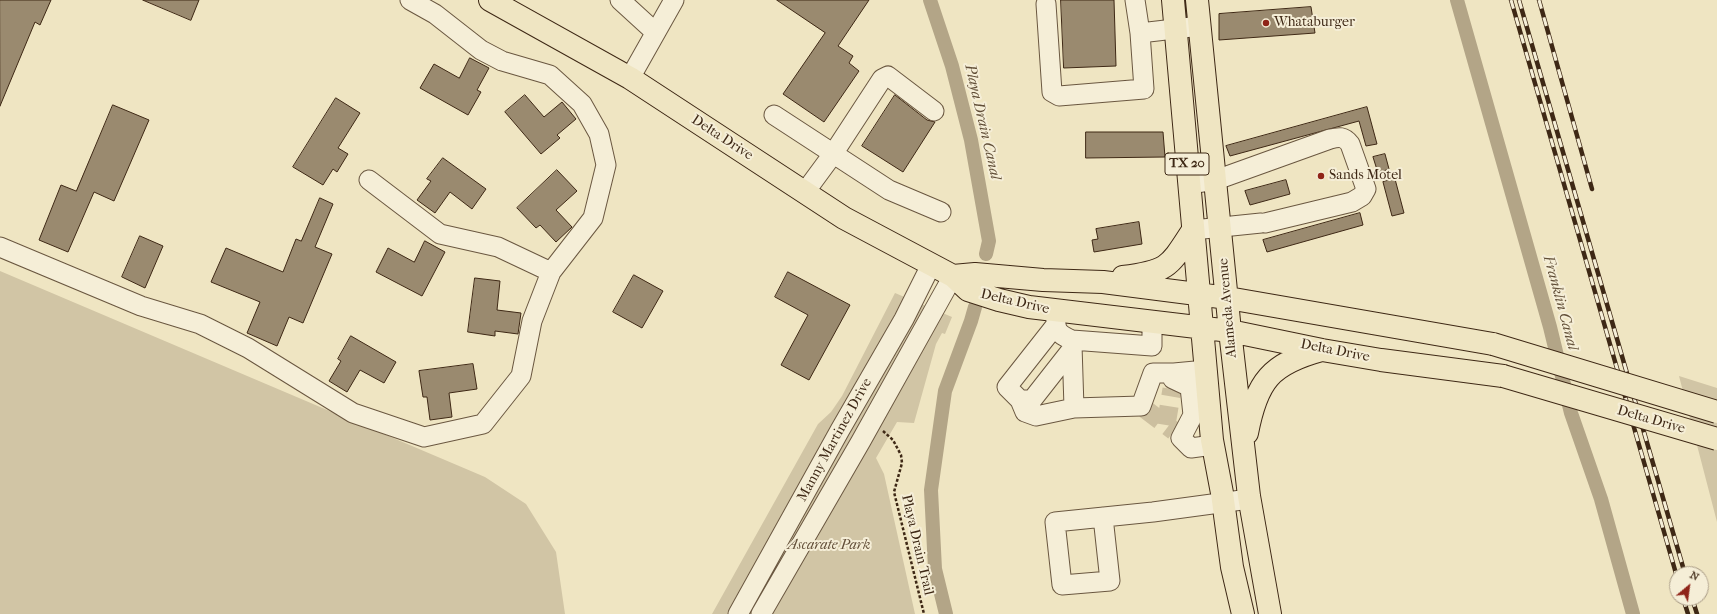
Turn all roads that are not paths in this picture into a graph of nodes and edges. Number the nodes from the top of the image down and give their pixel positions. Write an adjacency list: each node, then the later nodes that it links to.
1 (410, 0): 26 (street)
2 (490, 0): 13 (main road, Delta Drive)
3 (620, 0): 11 (street)
4 (674, 0): 11 (street)
5 (1135, 0): 12 (street)
6 (1173, 0): 10 (main road, Alameda Avenue / TX 20)
7 (1197, 0): 9 (main road, Alameda Avenue / TX 20)
8 (1046, 4): 12 (street)
9 (1200, 26): 10 (street); 18 (main road, Alameda Avenue / TX 20)
10 (1176, 28): 12 (street); 19 (main road, Alameda Avenue / TX 20)
11 (655, 32): 13 (street)
12 (1140, 33)
13 (630, 78): 20 (main road, Delta Drive)
14 (934, 111): 16 (street)
15 (774, 115): 16 (street)
16 (833, 154): 20 (street); 21 (street)
17 (369, 180): 26 (street)
18 (1216, 180): 19 (street); 22 (main road, Alameda Avenue / TX 20); 22 (street)
19 (1189, 184): 23 (main road, Alameda Avenue / TX 20)
20 (805, 192): 25 (main road, Delta Drive)
21 (941, 212)
22 (1221, 228): 23 (street); 31 (main road, Alameda Avenue / TX 20)
23 (1193, 230): 29 (main road); 30 (main road, Alameda Avenue / TX 20)
24 (0, 247): 26 (street)
25 (931, 265): 27 (main road, Delta Drive); 47 (street, Manny Martinez Drive)
26 (551, 272)
27 (953, 276): 28 (main road, Delta Drive); 32 (main road, Delta Drive); 49 (street, Manny Martinez Drive)
28 (1054, 280): 29 (main road, Delta Drive); 32 (main road)
29 (1103, 282): 30 (main road, Delta Drive)
30 (1198, 294): 31 (main road, Delta Drive); 35 (main road, Alameda Avenue / TX 20)
31 (1228, 298): 36 (main road, Alameda Avenue / TX 20); 46 (main road, Delta Drive, bridge)
32 (1053, 316): 33 (main road, Delta Drive); 38 (street); 44 (street)
33 (1100, 316): 34 (main road, Delta Drive); 37 (street)
34 (1152, 322): 35 (main road, Delta Drive); 39 (street)
35 (1201, 327): 36 (main road, Delta Drive); 41 (main road, Alameda Avenue / TX 20)
36 (1230, 331): 40 (main road, Delta Drive); 51 (main road, Alameda Avenue / TX 20)
37 (1100, 342): 38 (street); 39 (street)
38 (1072, 345): 44 (street); 45 (street)
39 (1152, 346): 42 (street)
40 (1322, 350): 48 (main road, Delta Drive, bridge); 51 (main road)
41 (1206, 370): 43 (street); 50 (main road, Alameda Avenue / TX 20)
42 (1152, 373): 43 (street); 45 (street)
43 (1173, 380): 50 (street)
44 (1020, 400): 45 (street)
45 (1074, 408)
46 (1717, 412)
47 (840, 430): 49 (street); 55 (street, Manny Martinez Drive)
48 (1717, 439)
49 (861, 442): 56 (street, Manny Martinez Drive)
50 (1213, 445): 53 (main road, Alameda Avenue / TX 20)
51 (1243, 449): 52 (main road, Alameda Avenue / TX 20)
52 (1249, 499): 53 (street); 60 (main road, Alameda Avenue / TX 20)
53 (1223, 503): 54 (street); 59 (main road, Alameda Avenue / TX 20)
54 (1103, 517)
55 (771, 554): 56 (street); 57 (street, Manny Martinez Drive)
56 (790, 565): 58 (street, Manny Martinez Drive)
57 (738, 614)
58 (761, 614)
59 (1243, 614)
60 (1270, 614)

